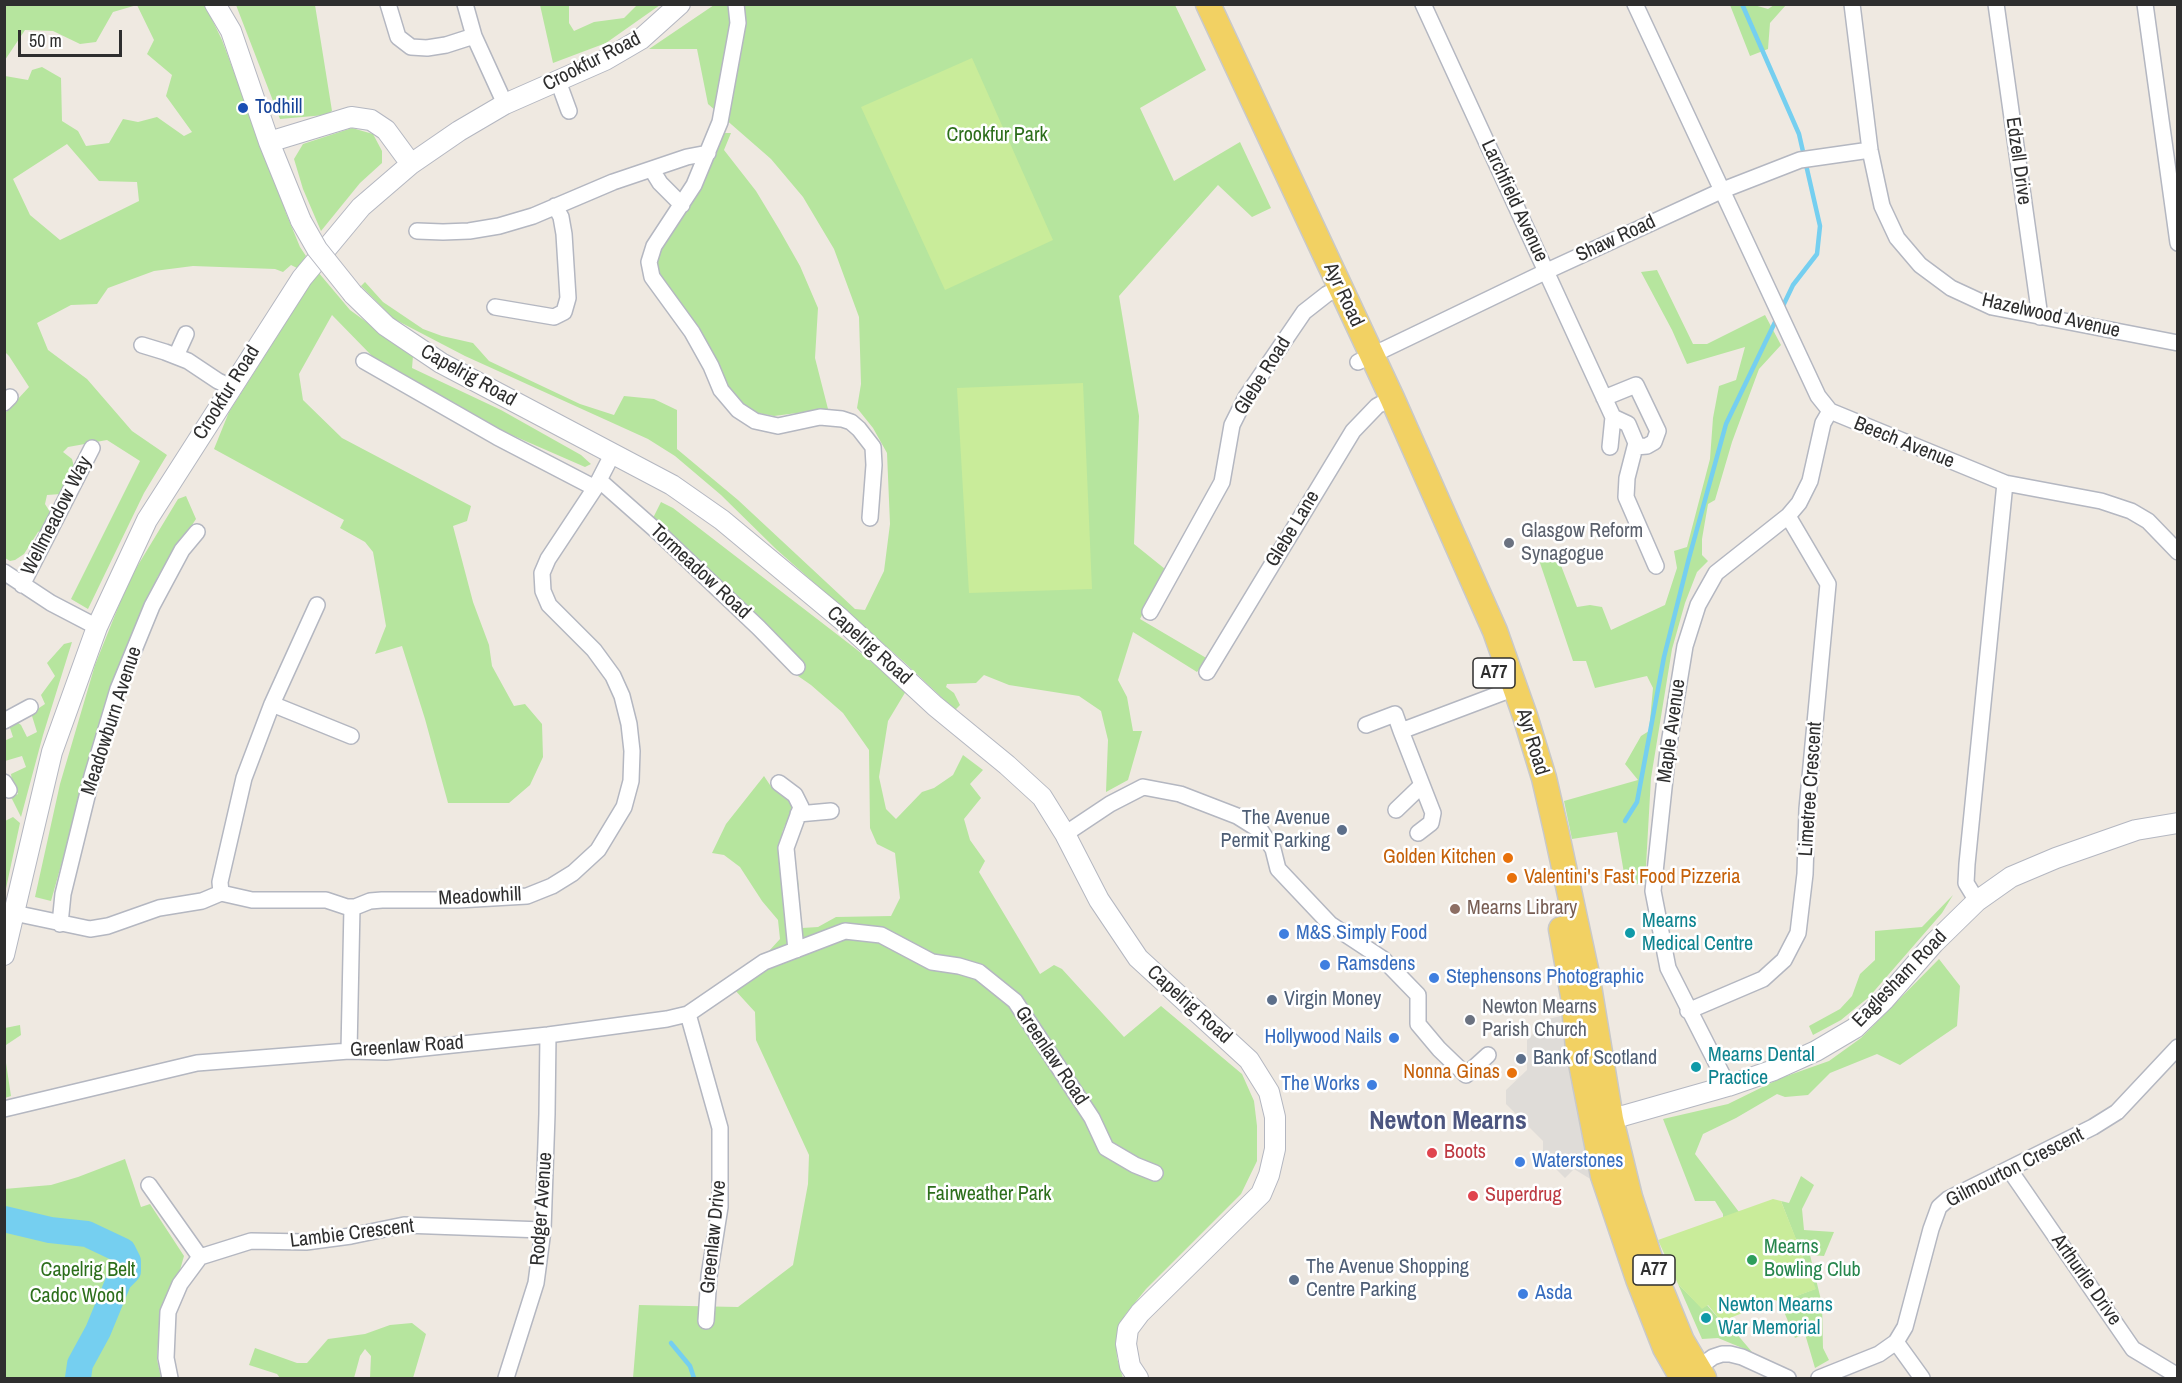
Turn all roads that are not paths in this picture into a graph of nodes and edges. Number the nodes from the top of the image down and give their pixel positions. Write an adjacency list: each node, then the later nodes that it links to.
1 (215, 4): 17 (street, Capelrig Road)
2 (388, 4): 13 (street)
3 (465, 4): 13 (street)
4 (680, 4): 14 (street, Crookfur Road)
5 (736, 4): 19 (street)
6 (1190, 4): 28 (main road, Ayr Road / A77)
7 (1208, 4): 28 (main road, Ayr Road / A77)
8 (1423, 4): 27 (street, Larchfield Avenue)
9 (1635, 4): 22 (street, Beech Avenue)
10 (1852, 4): 18 (street, Hazelwood Avenue)
11 (1996, 4): 30 (street, Edzell Drive)
12 (2145, 4): 26 (street)
13 (474, 36): 15 (street)
14 (558, 81): 15 (street, Crookfur Road); 16 (street)
15 (505, 104): 20 (street, Crookfur Road)
16 (569, 111)
17 (269, 142): 20 (street); 45 (street, Capelrig Road, bridge)
18 (1870, 150): 22 (street, Shaw Road); 30 (street, Hazelwood Avenue)
19 (708, 153): 21 (street); 24 (street)
20 (411, 164): 37 (street, Crookfur Road)
21 (652, 170): 23 (street); 24 (street)
22 (1723, 190): 27 (street, Shaw Road); 40 (street, Beech Avenue)
23 (555, 206): 25 (street); 29 (street)
24 (682, 206): 49 (street)
25 (417, 231)
26 (2178, 243)
27 (1547, 271): 35 (street, Shaw Road); 38 (street, Larchfield Avenue)
28 (1334, 291): 35 (main road, Ayr Road / A77); 56 (street, Glebe Road)
29 (495, 307)
30 (2040, 317): 32 (street, Hazelwood Avenue)
31 (186, 334): 34 (street)
32 (2178, 343)
33 (142, 345): 34 (street)
34 (176, 356): 37 (street)
35 (1365, 359): 39 (main road, Ayr Road / A77)
36 (364, 361): 47 (street, Tormeadow Road)
37 (231, 387): 57 (street, Crookfur Road)
38 (1605, 398): 41 (street, Larchfield Avenue); 43 (street)
39 (1385, 402): 59 (street, Glebe Lane); 60 (main road, Ayr Road / A77)
40 (1830, 411): 46 (street, Beech Avenue); 48 (street, Maple Avenue)
41 (1613, 417): 42 (street); 43 (street)
42 (1610, 447)
43 (1635, 447): 52 (street)
44 (92, 448): 54 (street, Wellmeadow Way)
45 (613, 453): 47 (street, Meadowhill); 74 (street, Capelrig Road)
46 (2005, 483): 51 (street, Beech Avenue); 76 (street)
47 (597, 484): 58 (street, Tormeadow Road); 77 (street, Meadowhill)
48 (1788, 516): 82 (street, Maple Avenue); 82 (street, Limetree Crescent)
49 (870, 518)
50 (197, 532): 79 (street, Meadowburn Avenue)
51 (2178, 552)
52 (1656, 566)
53 (4, 572): 54 (street, Wellmeadow Way)
54 (22, 585): 57 (street, Wellmeadow Way)
55 (316, 605): 61 (street)
56 (1150, 612)
57 (97, 627): 78 (street, Crookfur Road)
58 (797, 667)
59 (1207, 672)
60 (1508, 690): 65 (street); 90 (main road, Ayr Road / A77)
61 (272, 704): 66 (street); 75 (street)
62 (30, 707): 63 (street)
63 (4, 721)
64 (1366, 725): 65 (street)
65 (1401, 731): 68 (street)
66 (351, 736)
67 (779, 783): 71 (street)
68 (1422, 785): 69 (street); 73 (street)
69 (1396, 810)
70 (831, 811): 71 (street)
71 (798, 814): 80 (street)
72 (2178, 823): 76 (street, Eaglesham Road)
73 (1418, 833)
74 (1065, 834): 87 (street); 102 (street, Capelrig Road)
75 (221, 893): 77 (street, Meadowhill); 79 (street)
76 (1977, 901): 88 (street, Eaglesham Road)
77 (352, 907): 86 (street)
78 (14, 913): 79 (street); 81 (street, Crookfur Road)
79 (60, 924)
80 (796, 950): 83 (street, Greenlaw Road); 92 (street, Greenlaw Road)
81 (4, 955)
82 (1688, 1011): 88 (street, Maple Avenue)
83 (688, 1014): 84 (street, Greenlaw Road); 96 (street, Greenlaw Drive)
84 (548, 1035): 86 (street, Greenlaw Road); 94 (street, Rodger Avenue)
85 (2178, 1047): 91 (street, Gilmourton Crescent)
86 (349, 1052): 89 (street, Greenlaw Road)
87 (1488, 1055)
88 (1728, 1086): 90 (street, Eaglesham Road)
89 (4, 1108)
90 (1602, 1122): 98 (main road, Ayr Road / A77)
91 (2009, 1169): 97 (street, Gilmourton Crescent); 99 (street, Arthurlie Drive)
92 (1155, 1173)
93 (149, 1185): 95 (street)
94 (543, 1230): 95 (street, Lambie Crescent); 101 (street, Rodger Avenue)
95 (200, 1257): 100 (street)
96 (706, 1321)
97 (1896, 1342): 104 (street); 105 (street)
98 (1693, 1376): 103 (street)
99 (2178, 1376)
100 (170, 1378)
101 (506, 1378)
102 (1138, 1378)
103 (1788, 1378)
104 (1820, 1378)
105 (1922, 1378)

